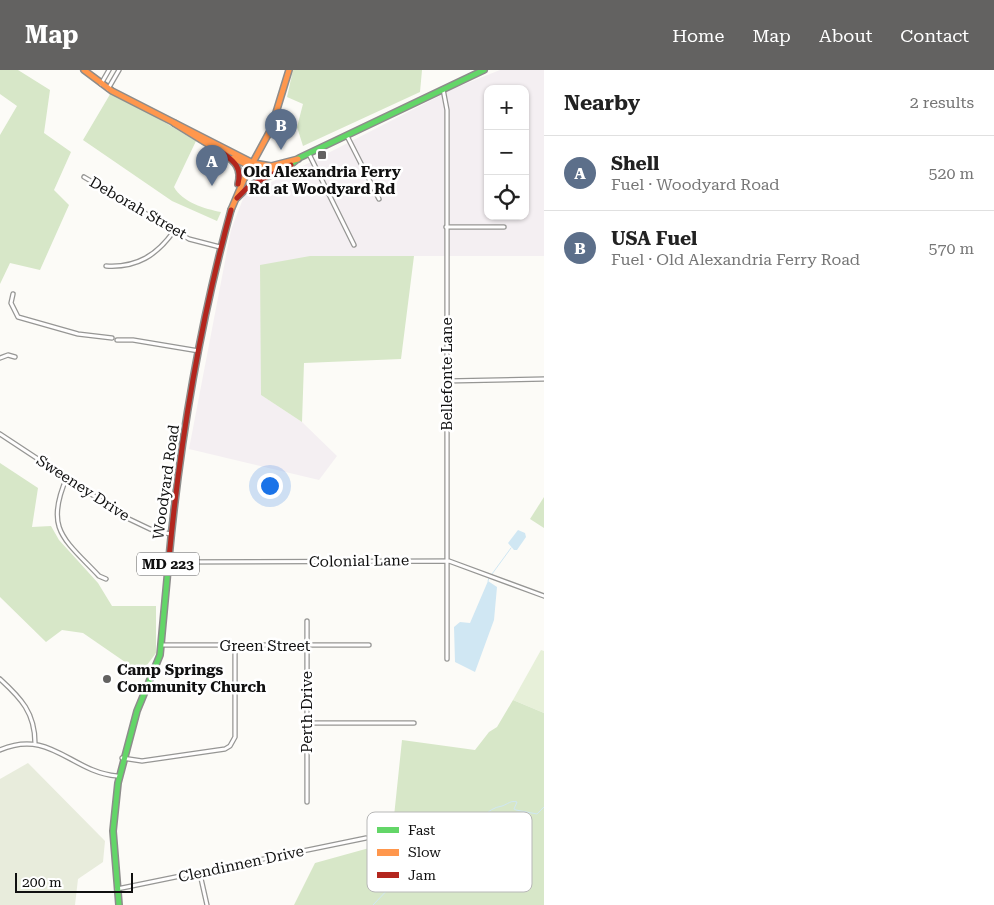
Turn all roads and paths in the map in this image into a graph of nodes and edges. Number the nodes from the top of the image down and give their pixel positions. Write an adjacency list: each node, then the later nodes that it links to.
1 (84, 70): 6 (main road)
2 (108, 70): 6 (street)
3 (119, 70): 7 (street)
4 (289, 70): 15 (main road, Woodyard Road / MD 223)
5 (484, 70): 8 (main road)
6 (101, 84): 7 (main road)
7 (108, 89): 9 (main road)
8 (443, 89): 10 (main road); 19 (street, Bellefonte Lane)
9 (174, 123): 11 (main road); 15 (main road)
10 (347, 136): 12 (main road); 17 (street)
11 (223, 153): 15 (main road); 18 (main road)
12 (309, 154): 13 (main road); 22 (street)
13 (298, 159): 14 (main road); 15 (main road)
14 (291, 165): 15 (main road); 18 (main road)
15 (251, 166): 18 (main road, Woodyard Road / MD 223)
16 (84, 177): 21 (street, Deborah Street)
17 (379, 199)
18 (233, 205): 23 (main road, Woodyard Road / MD 223)
19 (446, 227): 20 (street); 32 (street, Bellefonte Lane)
20 (504, 227)
21 (174, 231): 23 (street, Deborah Street); 24 (street)
22 (354, 245)
23 (220, 247): 28 (main road, Woodyard Road / MD 223)
24 (106, 266)
25 (13, 294): 26 (street)
26 (112, 338)
27 (116, 340): 28 (street)
28 (199, 352): 35 (main road, Woodyard Road / MD 223)
29 (15, 357): 30 (street)
30 (0, 358)
31 (544, 379): 32 (street)
32 (447, 381): 36 (street, Bellefonte Lane)
33 (0, 434): 34 (street, Sweeney Drive)
34 (67, 477): 35 (street, Sweeney Drive); 38 (street)
35 (170, 534): 37 (main road, Woodyard Road / MD 223)
36 (449, 561): 37 (street, Colonial Lane); 39 (street, Colonial Lane); 45 (street, Bellefonte Lane)
37 (168, 562): 42 (main road, Woodyard Road / MD 223)
38 (106, 579)
39 (544, 596)
40 (307, 621): 44 (street, Perth Drive)
41 (369, 645): 44 (street, Green Street)
42 (162, 646): 43 (street, Green Street); 51 (main road, Woodyard Road / MD 223)
43 (235, 646): 44 (street, Green Street); 51 (street)
44 (307, 646): 47 (street, Perth Drive)
45 (447, 659)
46 (0, 679): 49 (street)
47 (307, 723): 48 (street); 53 (street, Perth Drive)
48 (414, 723)
49 (35, 743): 50 (street); 52 (street)
50 (0, 750)
51 (122, 758): 52 (main road, Woodyard Road / MD 223)
52 (117, 776): 56 (main road, Woodyard Road / MD 223)
53 (307, 802)
54 (366, 838): 55 (street, Clendinnen Drive)
55 (200, 874): 56 (street, Clendinnen Drive); 58 (street)
56 (116, 889): 57 (main road, Woodyard Road / MD 223)
57 (118, 905)
58 (207, 905)

